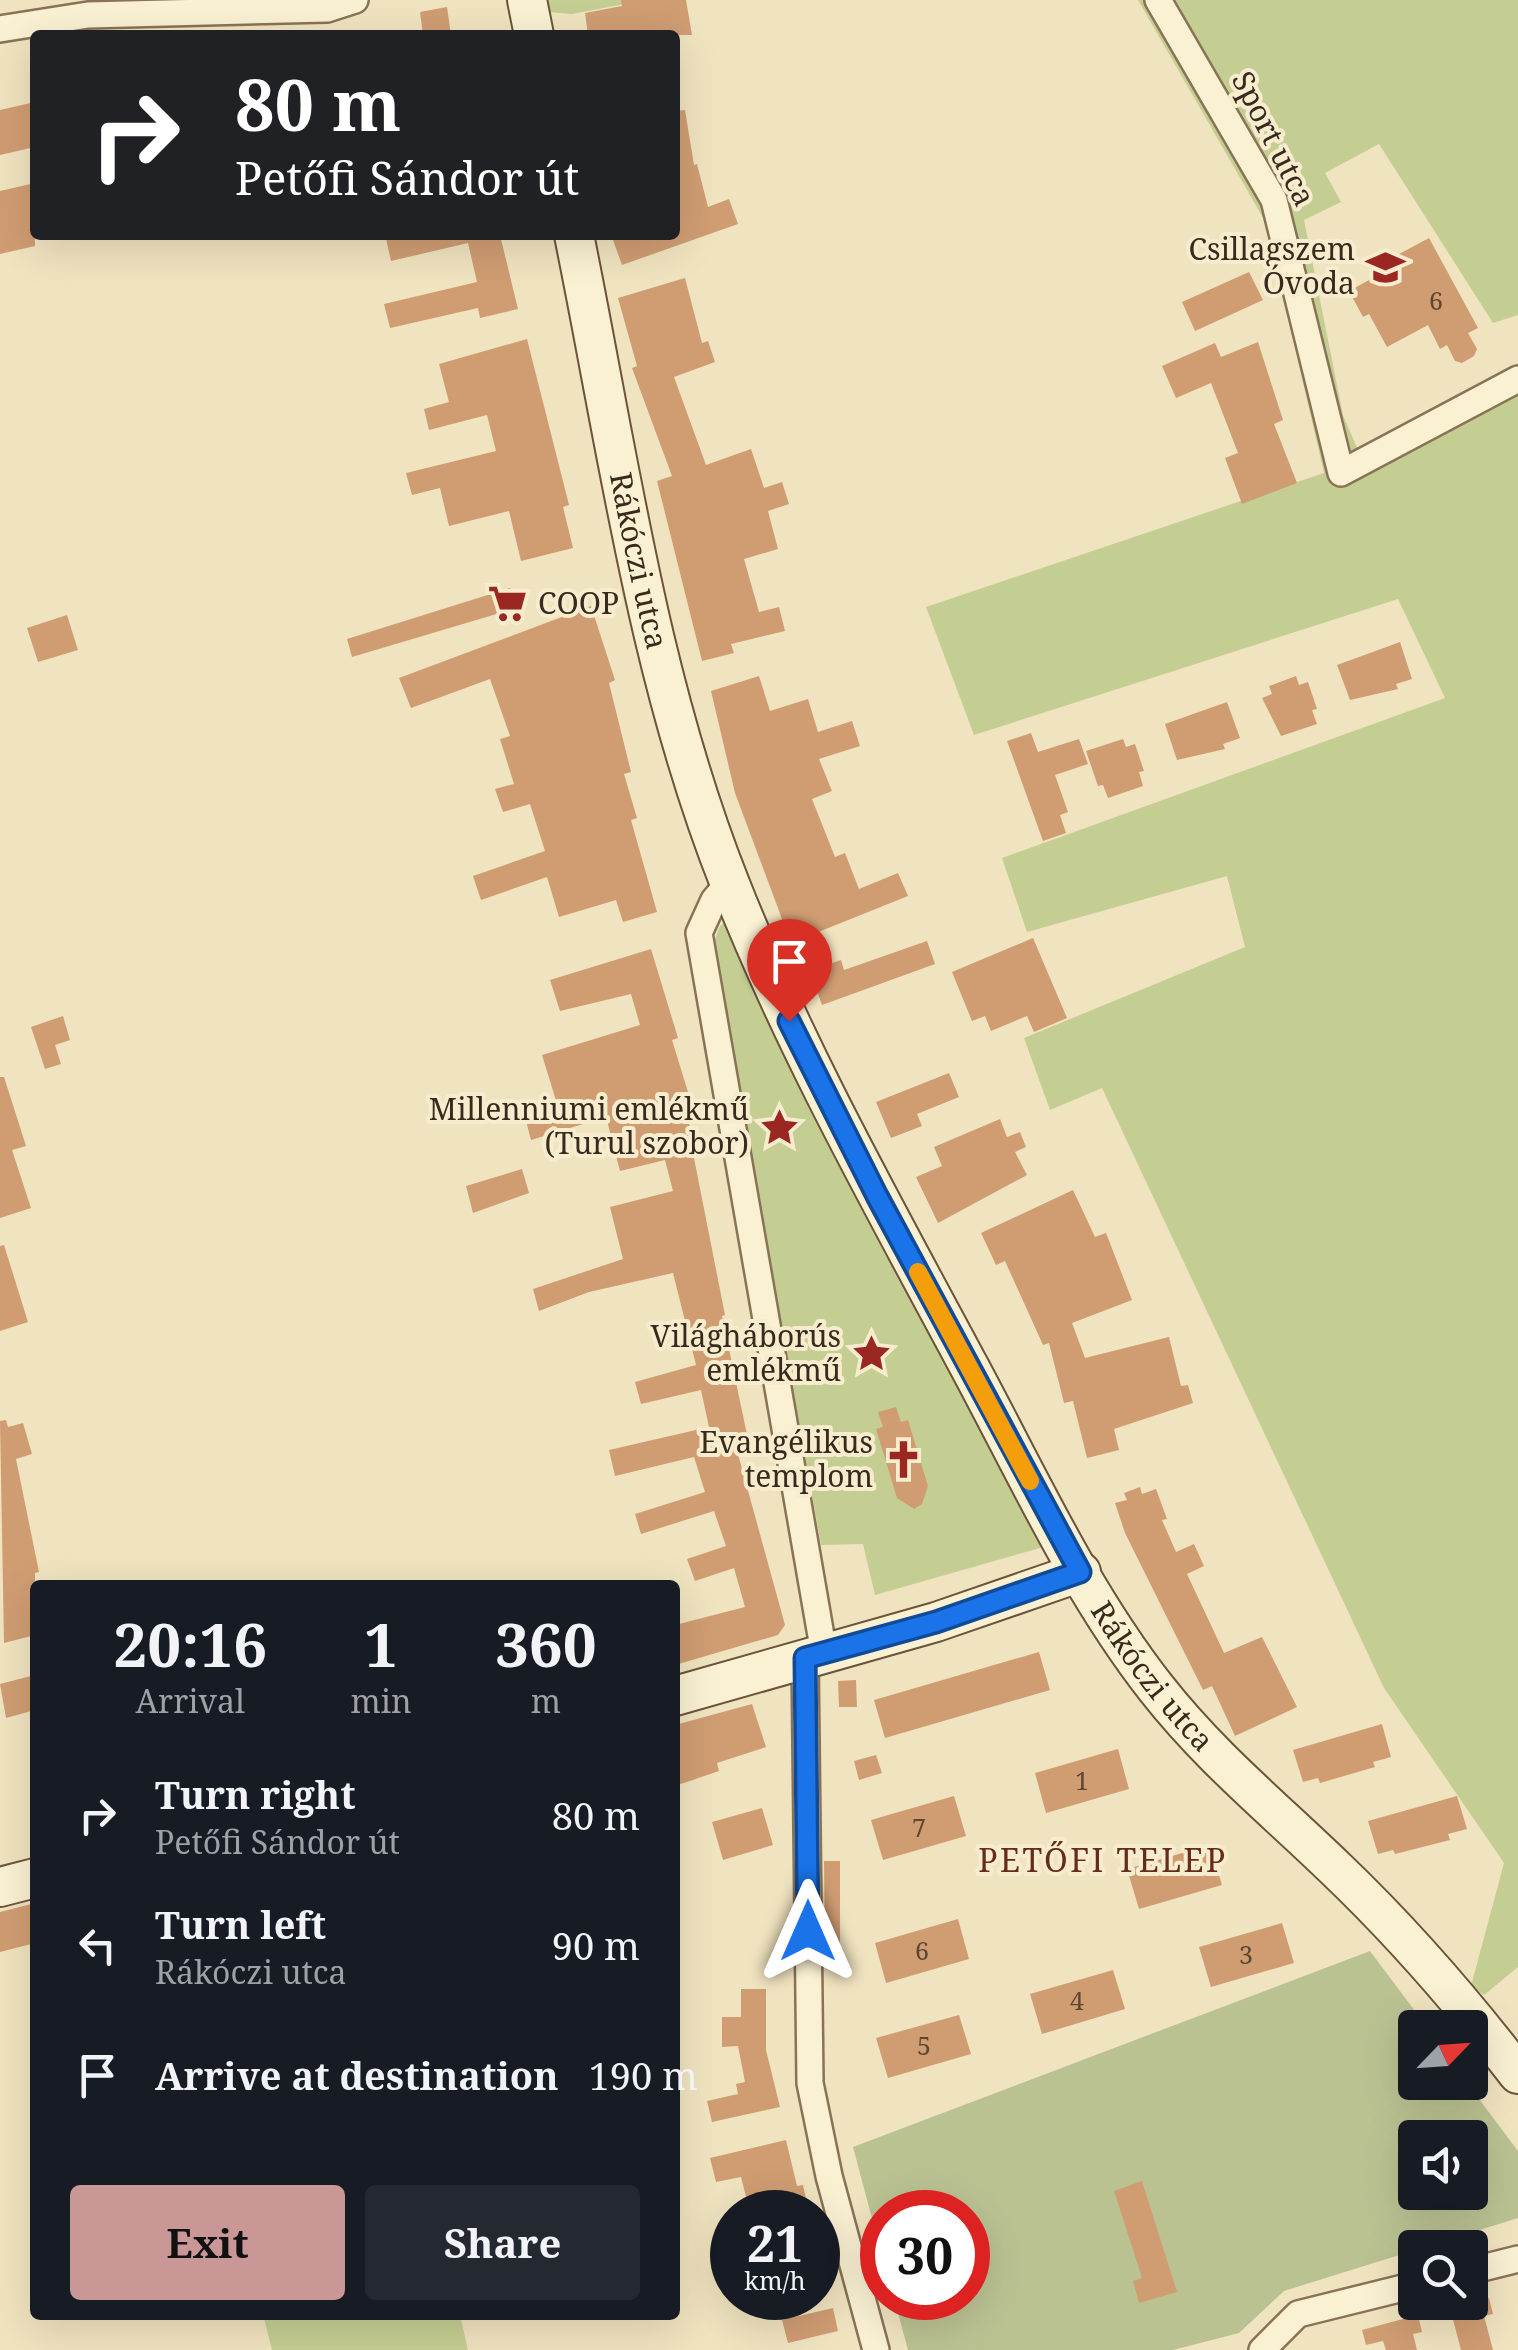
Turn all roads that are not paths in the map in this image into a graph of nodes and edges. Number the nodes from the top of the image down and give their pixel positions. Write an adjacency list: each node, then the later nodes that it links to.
1 (355, 0): 4 (street)
2 (527, 0): 5 (main road)
3 (1158, 0): 7 (street, Sport utca)
4 (0, 29)
5 (533, 30)
6 (575, 240): 8 (main road, Rákóczi utca)
7 (1518, 379)
8 (729, 882): 9 (main road, Rákóczi utca); 10 (street)
9 (1080, 1572): 10 (main road); 12 (main road, Rákóczi utca)
10 (815, 1655): 11 (main road); 17 (street)
11 (680, 1695)
12 (1518, 2074)
13 (1518, 2259): 14 (street)
14 (1488, 2266)
15 (1398, 2289): 16 (street)
16 (1272, 2346)
17 (876, 2350)

